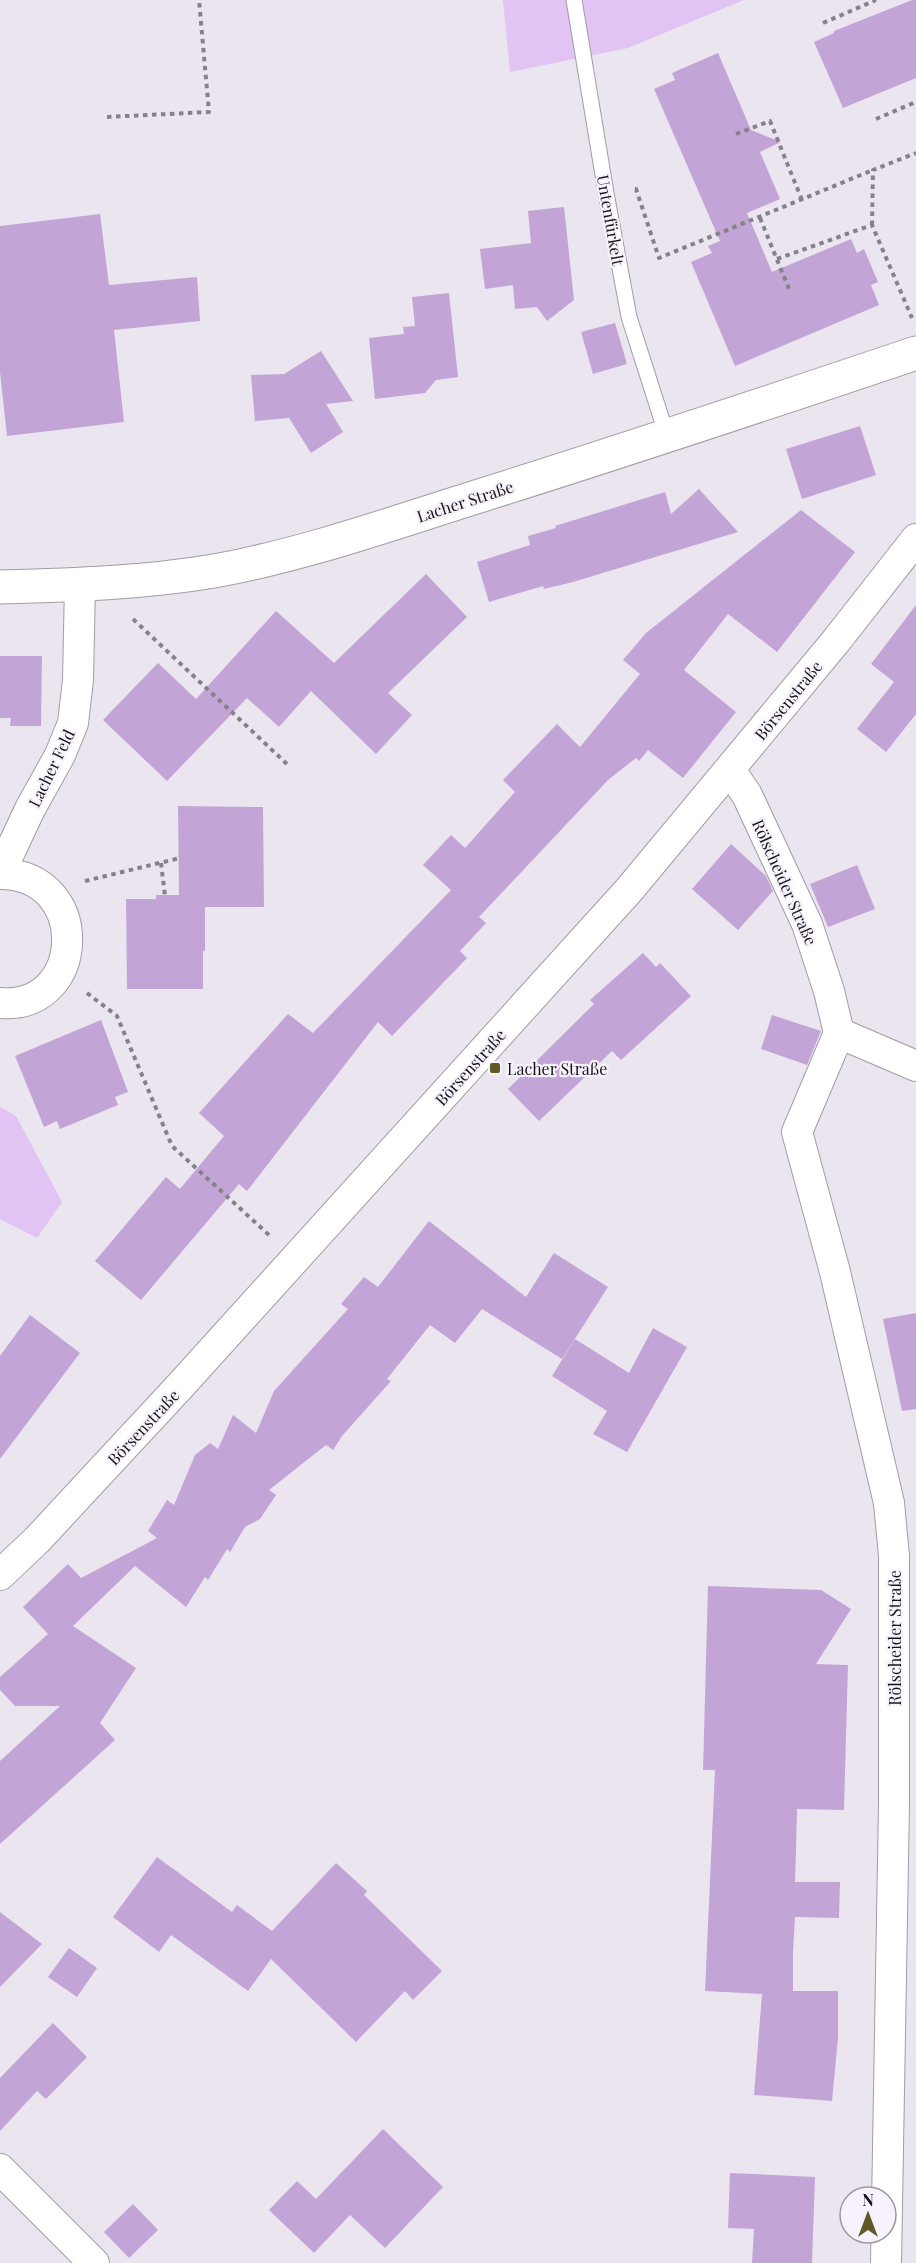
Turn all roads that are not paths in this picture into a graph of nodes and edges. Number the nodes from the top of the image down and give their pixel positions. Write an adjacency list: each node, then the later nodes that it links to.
1 (574, 0): 3 (lane, Untenfürkelt)
2 (916, 352): 3 (street, Lacher Straße)
3 (667, 436): 5 (street, Lacher Straße)
4 (916, 539): 7 (street, Börsenstraße)
5 (80, 584): 6 (street, Lacher Straße); 8 (street, Lacher Feld)
6 (0, 587)
7 (730, 770): 10 (street, Rölscheider Straße); 12 (street, Börsenstraße)
8 (0, 873): 9 (street, Lacher Feld)
9 (0, 1003)
10 (839, 1033): 11 (street); 15 (street, Rölscheider Straße)
11 (916, 1066)
12 (0, 1575)
13 (0, 2169): 14 (street)
14 (94, 2263)
15 (886, 2263)

